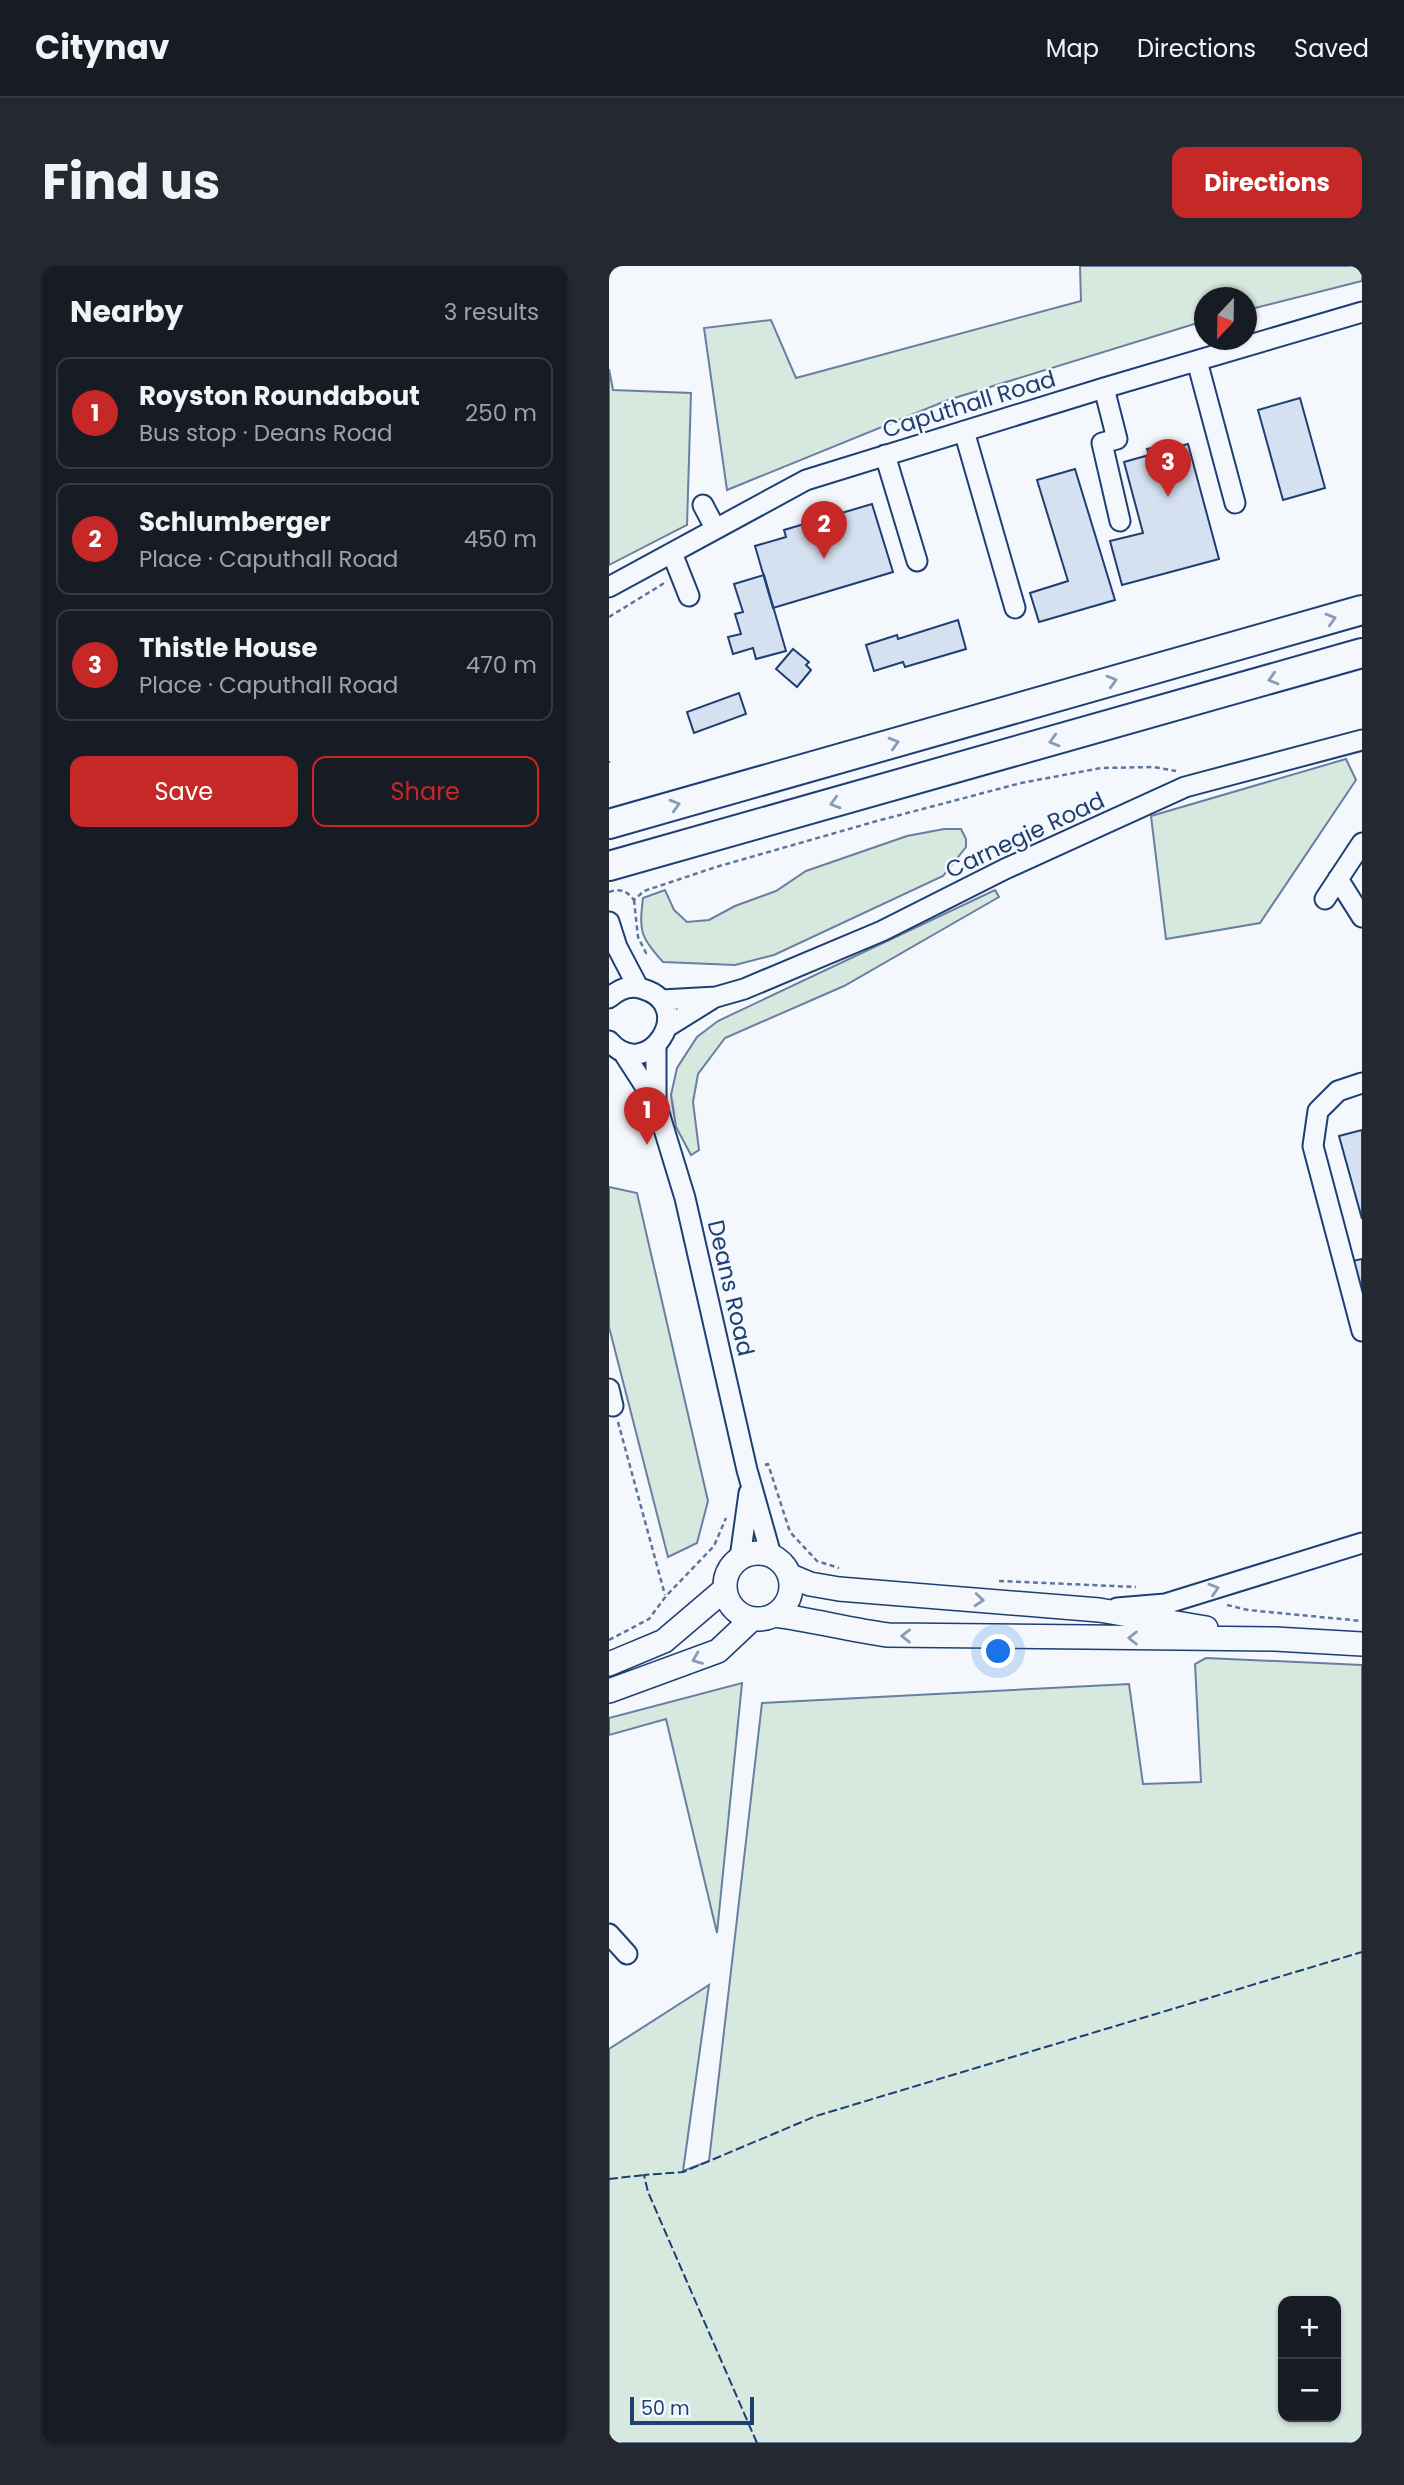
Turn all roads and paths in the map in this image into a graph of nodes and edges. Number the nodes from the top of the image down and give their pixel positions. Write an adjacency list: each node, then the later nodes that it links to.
1 (1362, 312): 2 (street, Caputhall Road)
2 (1197, 361): 3 (street, Caputhall Road); 6 (street)
3 (1104, 388): 4 (street, Caputhall Road); 8 (street)
4 (964, 431): 5 (street, Caputhall Road); 15 (street)
5 (885, 455): 9 (street, Caputhall Road); 11 (street)
6 (1234, 503)
7 (703, 505): 9 (street)
8 (1121, 521)
9 (715, 528): 10 (street, Caputhall Road)
10 (672, 553): 12 (street); 13 (street, Caputhall Road)
11 (917, 561)
12 (680, 572): 14 (street); 17 (path)
13 (609, 587)
14 (689, 596)
15 (1015, 608)
16 (1362, 610): 21 (highway, one-way to 16)
17 (609, 617)
18 (1362, 653): 23 (highway, one-way to 23)
19 (1362, 740): 20 (street, Carnegie Road)
20 (1185, 787): 27 (path); 34 (street, Carnegie Road)
21 (609, 824)
22 (1362, 843): 24 (street)
23 (609, 866)
24 (1338, 879): 26 (street); 28 (street)
25 (609, 892): 27 (path)
26 (1325, 899)
27 (634, 900): 31 (path)
28 (1362, 917)
29 (609, 922): 30 (street)
30 (617, 947): 31 (street); 33 (street)
31 (628, 968): 32 (street)
32 (638, 987): 33 (street); 35 (street)
33 (612, 995)
34 (716, 997): 35 (street, Carnegie Road); 36 (street, Carnegie Road)
35 (662, 1000): 36 (street)
36 (667, 1027): 37 (street)
37 (656, 1046): 38 (street); 40 (street, Deans Road)
38 (616, 1047): 40 (street, Deans Road)
39 (1362, 1083): 41 (street)
40 (656, 1103): 43 (street, Deans Road)
41 (1362, 1331)
42 (611, 1397): 54 (path)
43 (749, 1478): 46 (street, Deans Road); 47 (street, Deans Road); 48 (path)
44 (727, 1516): 54 (path)
45 (1362, 1543): 53 (street, one-way to 45)
46 (771, 1555): 47 (main road); 49 (main road)
47 (740, 1558): 52 (main road)
48 (850, 1571)
49 (790, 1576): 55 (main road, one-way to 55); 56 (main road)
50 (997, 1581): 51 (path)
51 (1148, 1587)
52 (725, 1589): 57 (main road); 62 (main road)
53 (1202, 1593): 55 (street); 58 (path)
54 (666, 1596): 60 (path)
55 (1099, 1610): 59 (main road)
56 (775, 1615): 57 (main road); 59 (main road, one-way to 56)
57 (752, 1619): 63 (main road, one-way to 63)
58 (1362, 1621)
59 (1275, 1639): 61 (main road)
60 (609, 1640)
61 (1362, 1644)
62 (609, 1664)
63 (609, 1691)
64 (609, 1934): 65 (street)
65 (627, 1954)

